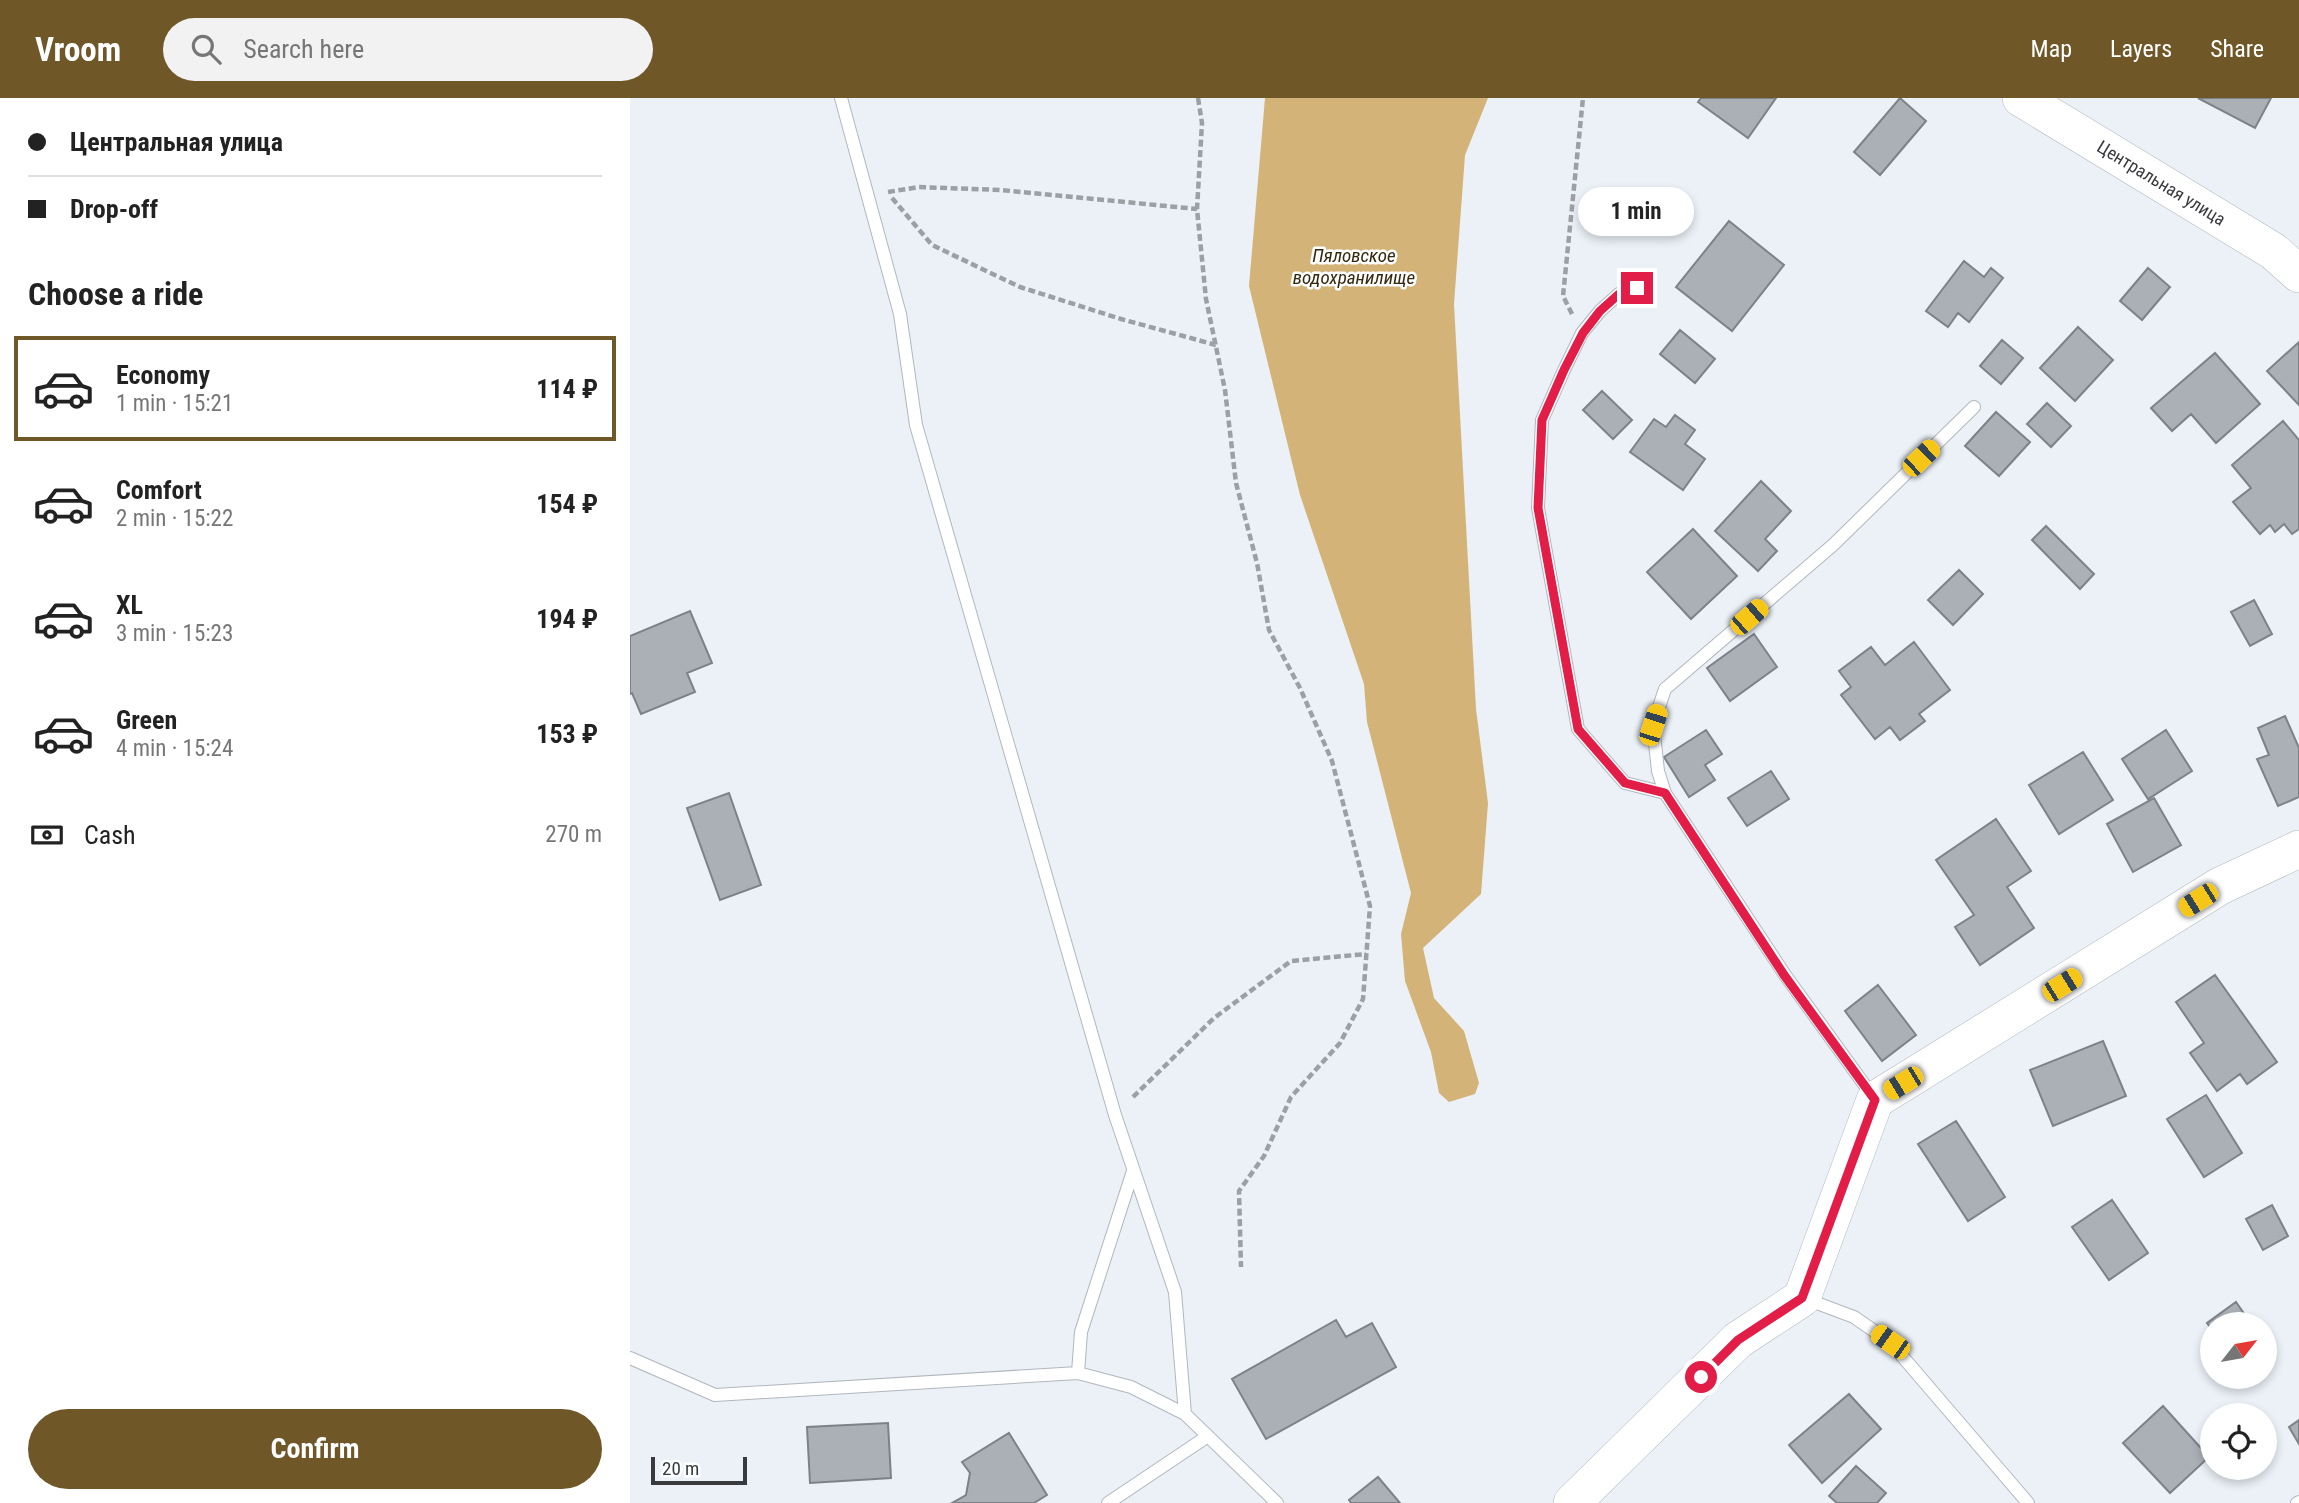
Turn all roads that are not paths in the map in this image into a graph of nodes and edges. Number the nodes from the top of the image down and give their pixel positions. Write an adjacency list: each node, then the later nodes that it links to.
1 (841, 98): 9 (lane)
2 (2021, 98): 3 (street, Центральная улица)
3 (2299, 274)
4 (1637, 288): 6 (lane)
5 (1974, 407): 6 (lane)
6 (1665, 793): 8 (lane)
7 (2299, 849): 8 (street)
8 (1875, 1100): 10 (street)
9 (1133, 1171): 12 (lane); 13 (lane)
10 (1802, 1298): 17 (street); 18 (lane)
11 (630, 1358): 12 (lane)
12 (1078, 1373): 13 (lane)
13 (1185, 1414): 14 (lane)
14 (1208, 1436): 15 (lane); 16 (lane)
15 (1108, 1503)
16 (1277, 1503)
17 (1572, 1503)
18 (2028, 1503)

